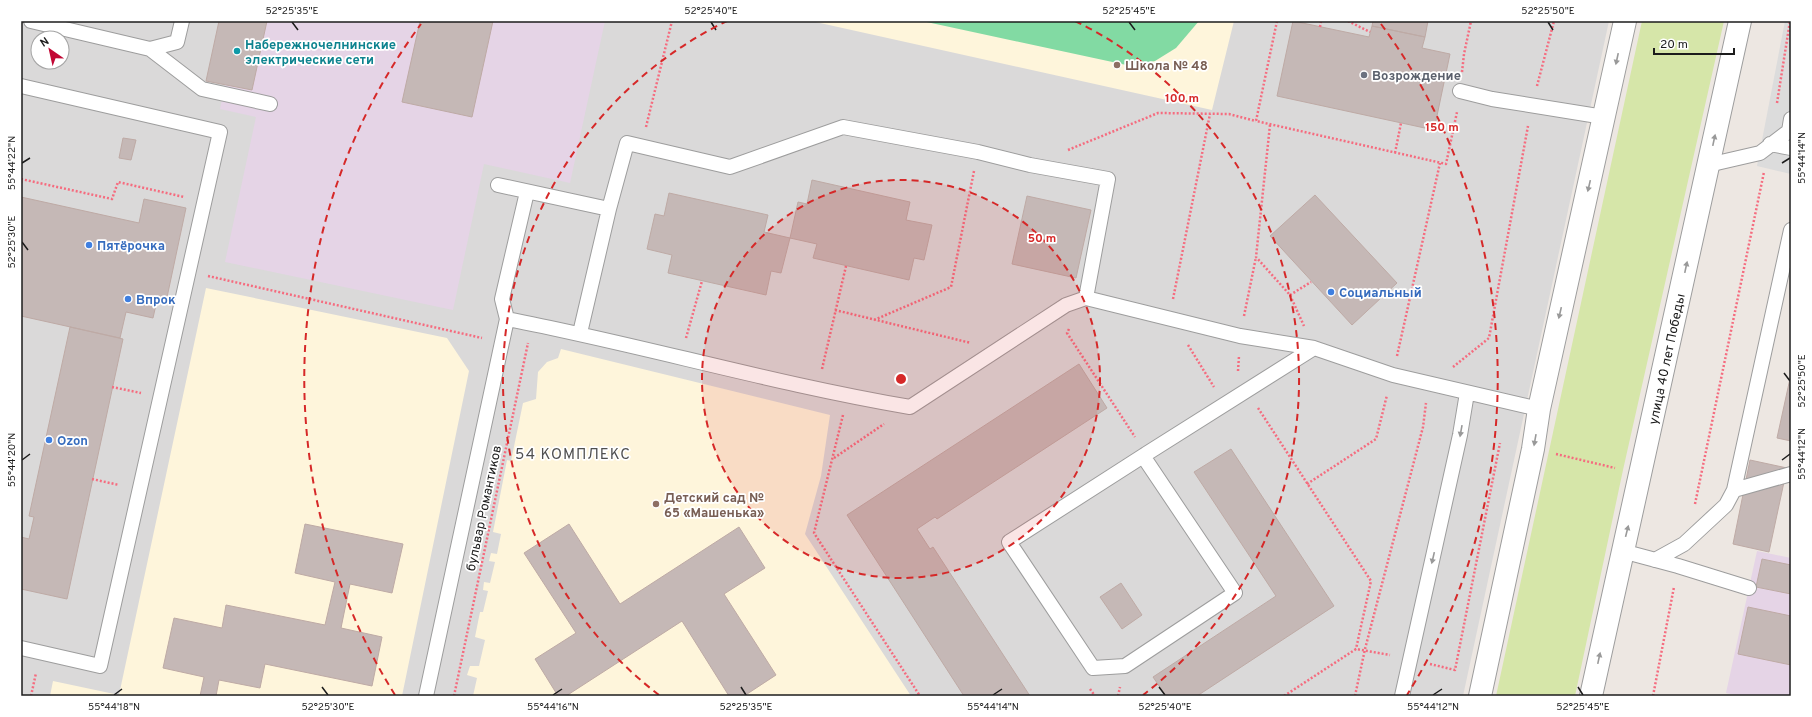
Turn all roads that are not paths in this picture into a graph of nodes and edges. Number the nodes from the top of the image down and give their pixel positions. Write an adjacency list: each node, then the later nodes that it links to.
1 (31, 21): 5 (lane)
2 (182, 21): 5 (lane)
3 (1625, 21): 9 (street, one-way to 9)
4 (1740, 21): 13 (street, улица 40 лет Победы, one-way to 4)
5 (150, 49): 8 (lane)
6 (21, 86): 30 (lane)
7 (1460, 91): 9 (lane)
8 (270, 104)
9 (1604, 118): 23 (street, one-way to 23)
10 (1791, 119): 11 (lane)
11 (1770, 144): 12 (lane); 13 (lane)
12 (1791, 148)
13 (1708, 165): 27 (street, улица 40 лет Победы, one-way to 13)
14 (498, 185): 15 (lane)
15 (528, 192): 16 (lane); 19 (lane)
16 (609, 209): 18 (lane); 20 (lane)
17 (1791, 230): 26 (lane)
18 (1086, 298): 20 (lane); 21 (lane)
19 (507, 319): 20 (lane); 31 (lane)
20 (580, 333)
21 (1314, 348): 22 (lane); 24 (lane)
22 (1467, 393): 23 (lane); 32 (lane, one-way to 32)
23 (1539, 409): 33 (street, one-way to 33)
24 (1145, 455): 24 (lane)
25 (1791, 474): 26 (lane)
26 (1734, 490): 28 (lane)
27 (1622, 551): 28 (lane); 34 (street, улица 40 лет Победы, one-way to 27)
28 (1655, 560): 29 (lane)
29 (1749, 588)
30 (21, 648)
31 (426, 696)
32 (1402, 696)
33 (1480, 696)
34 (1591, 696)

